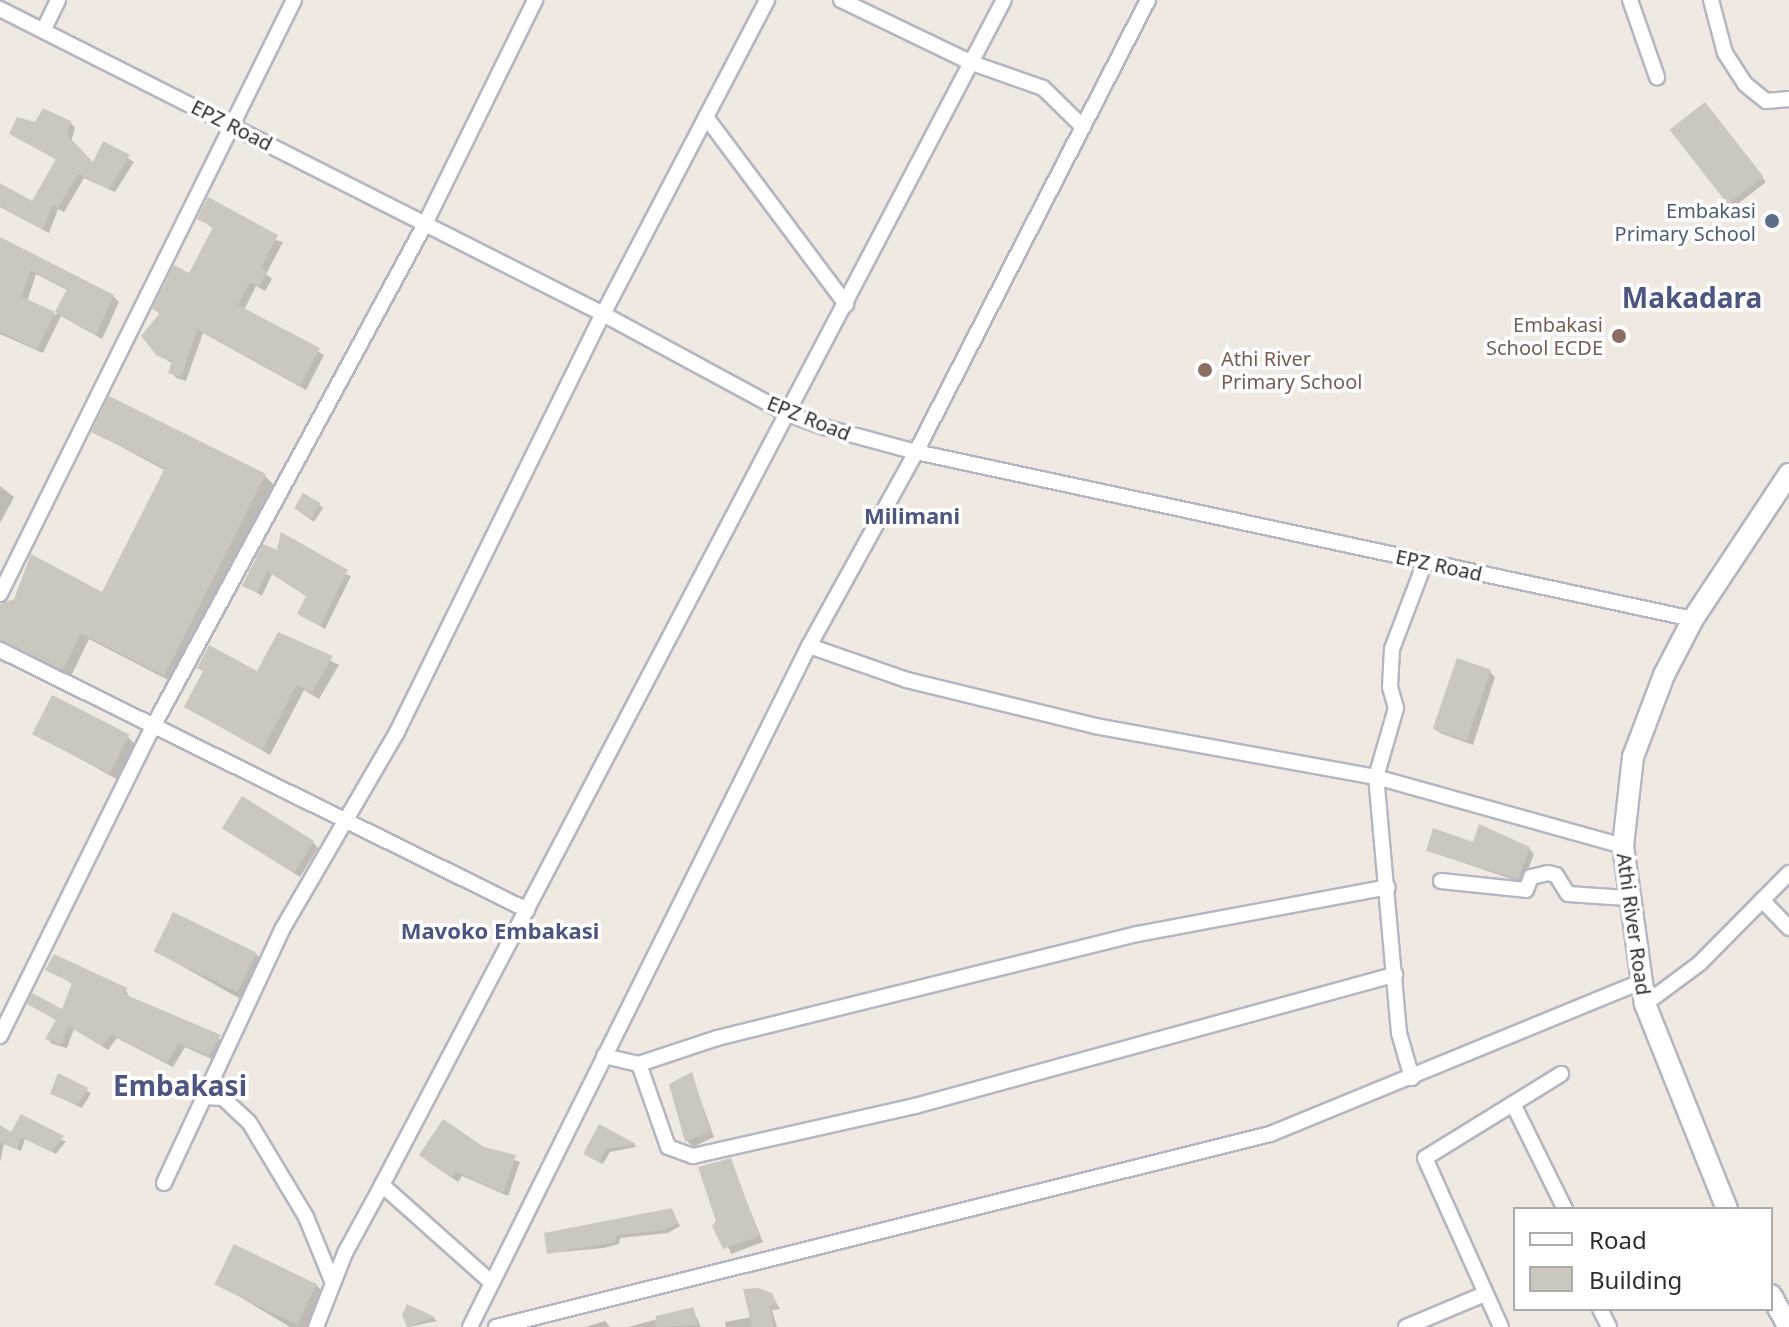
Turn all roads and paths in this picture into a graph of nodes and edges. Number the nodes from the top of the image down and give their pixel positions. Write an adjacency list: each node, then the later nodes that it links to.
1 (58, 0): 11 (street)
2 (294, 0): 16 (street)
3 (535, 0): 18 (street)
4 (767, 0): 15 (street)
5 (841, 0): 12 (street)
6 (1004, 0): 12 (street)
7 (1148, 0): 17 (street)
8 (1630, 0): 13 (street)
9 (1711, 0): 14 (street)
10 (0, 9): 11 (street, EPZ Road)
11 (44, 29): 16 (street, EPZ Road)
12 (972, 63): 17 (street); 19 (street)
13 (1657, 77)
14 (1789, 99)
15 (706, 117): 19 (street); 20 (street)
16 (232, 125): 18 (street, EPZ Road); 25 (street)
17 (1083, 127): 22 (street)
18 (424, 226): 20 (street, EPZ Road); 29 (street)
19 (846, 304): 21 (street)
20 (603, 314): 21 (street, EPZ Road); 31 (street)
21 (788, 414): 22 (street, EPZ Road); 38 (street)
22 (916, 452): 24 (street, EPZ Road); 27 (street)
23 (1789, 474): 26 (main road, Athi River Road)
24 (1425, 562): 26 (street, EPZ Road); 30 (street)
25 (0, 594)
26 (1693, 619): 32 (main road, Athi River Road)
27 (809, 646): 30 (street); 44 (street)
28 (0, 650): 29 (street)
29 (155, 723): 31 (street); 43 (street)
30 (1376, 777): 32 (street); 35 (street)
31 (343, 820): 38 (street); 48 (street)
32 (1623, 846): 36 (main road, Athi River Road)
33 (1789, 873): 37 (street)
34 (1441, 881): 36 (street)
35 (1388, 887): 40 (street); 45 (street)
36 (1627, 898): 41 (main road, Athi River Road)
37 (1762, 900): 39 (street); 42 (street)
38 (527, 910): 51 (street)
39 (1789, 928)
40 (1395, 975): 45 (street); 47 (street)
41 (1640, 982): 42 (main road, Athi River Road); 47 (street)
42 (1645, 1004): 53 (main road, Athi River Road)
43 (0, 1036)
44 (604, 1056): 45 (street); 54 (street)
45 (639, 1064)
46 (1561, 1074): 49 (street)
47 (1412, 1078): 60 (street)
48 (204, 1097): 50 (street); 55 (street)
49 (1513, 1104): 52 (street); 56 (street)
50 (164, 1183)
51 (382, 1185): 54 (street); 55 (street)
52 (1564, 1207)
53 (1726, 1207)
54 (491, 1282): 59 (street)
55 (333, 1283): 58 (street)
56 (1485, 1294): 61 (street); 62 (street)
57 (1773, 1299): 63 (main road)
58 (316, 1327)
59 (470, 1327)
60 (496, 1327)
61 (1406, 1327)
62 (1501, 1327)
63 (1789, 1327)

